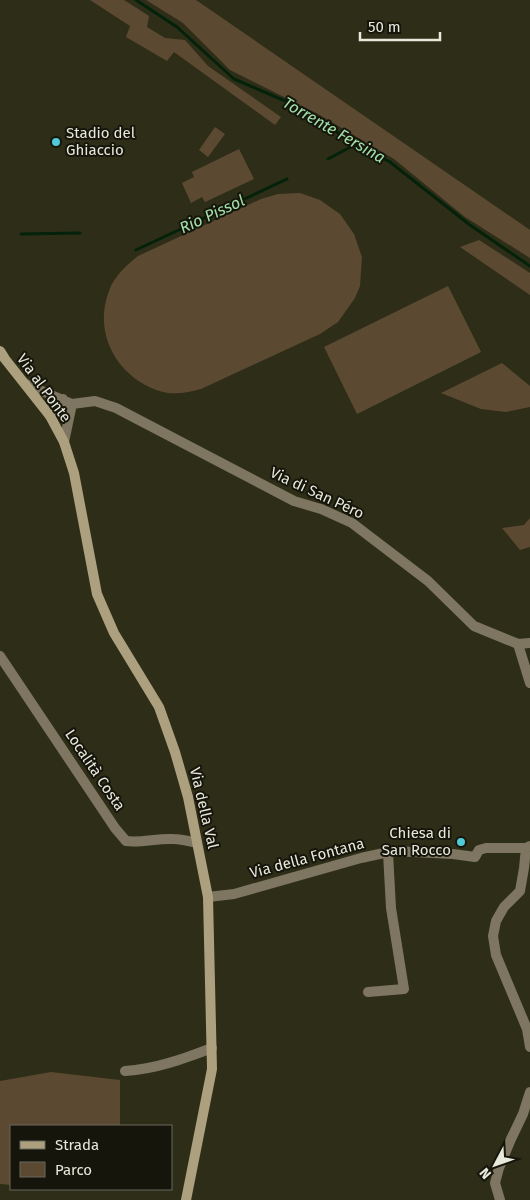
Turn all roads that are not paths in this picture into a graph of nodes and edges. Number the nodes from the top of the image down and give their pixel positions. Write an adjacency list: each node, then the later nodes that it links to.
1 (0, 351): 2 (street, Via al Ponte)
2 (26, 384): 3 (street); 4 (street, Via al Ponte)
3 (67, 402): 4 (street); 5 (street); 7 (street, Via di San Péro)
4 (50, 416): 5 (street, Via al Ponte)
5 (64, 442): 10 (street, Via della Val)
6 (530, 643): 7 (street)
7 (518, 644): 9 (street)
8 (0, 656): 10 (street, Località Costa)
9 (530, 683)
10 (197, 843): 13 (street, Via della Val)
11 (528, 847): 12 (street, Via della Fontana); 15 (street)
12 (388, 852): 13 (street, Via della Fontana); 14 (street)
13 (208, 897): 16 (street, Via della Val)
14 (368, 992)
15 (530, 1047)
16 (212, 1048): 17 (street); 19 (street, Via della Val)
17 (125, 1071)
18 (530, 1092): 20 (street)
19 (186, 1200)
20 (500, 1200)

